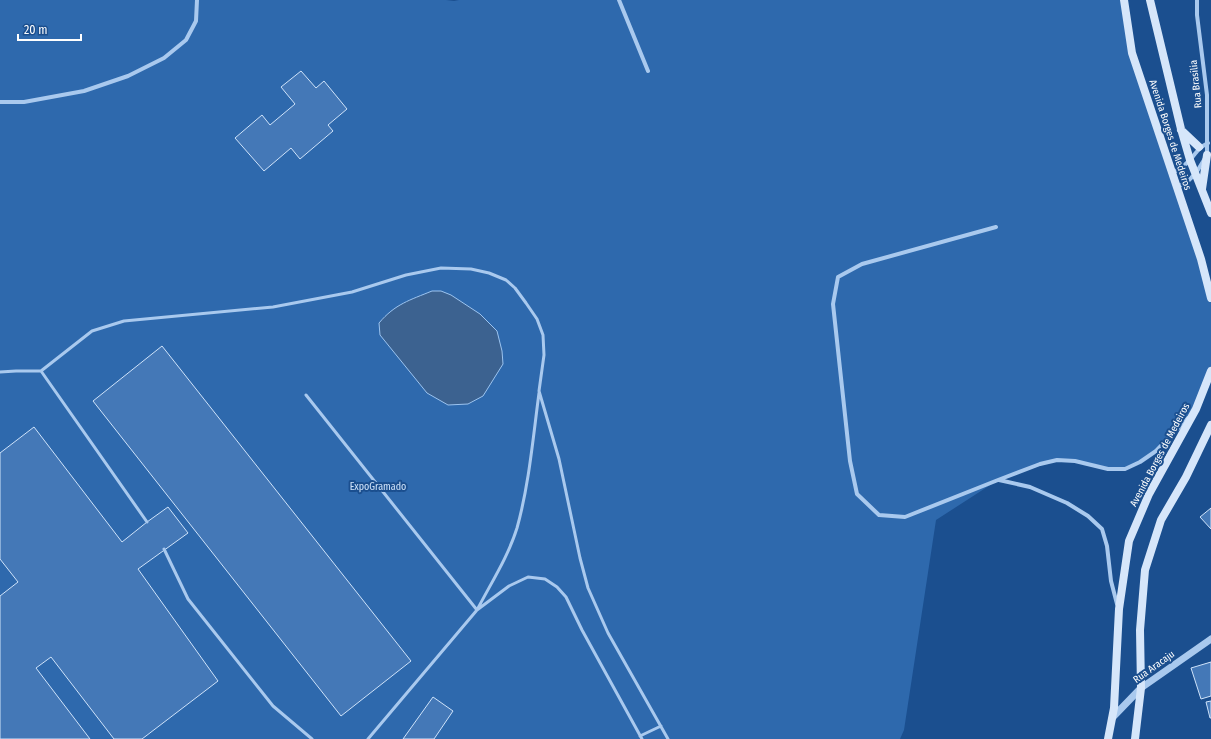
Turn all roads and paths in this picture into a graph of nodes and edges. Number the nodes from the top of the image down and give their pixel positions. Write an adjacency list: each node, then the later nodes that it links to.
1 (197, 0): 7 (street)
2 (619, 0): 6 (street)
3 (1124, 0): 13 (main road, Avenida Borges de Medeiros)
4 (1150, 0): 8 (main road, Avenida Borges de Medeiros)
5 (1197, 0): 9 (street, Rua Brasília)
6 (648, 72)
7 (0, 102)
8 (1181, 129): 10 (main road); 12 (main road, Avenida Borges de Medeiros)
9 (1208, 143): 10 (street); 11 (street, Rua Brasília)
10 (1200, 147): 12 (street)
11 (1207, 155): 14 (street, Rua Brasília); 16 (main road)
12 (1190, 160): 13 (street); 14 (main road, Avenida Borges de Medeiros)
13 (1172, 174): 15 (main road, Avenida Borges de Medeiros)
14 (1196, 174): 15 (street, Rua Brasília); 16 (main road, Avenida Borges de Medeiros)
15 (1176, 188): 19 (main road, Avenida Borges de Medeiros)
16 (1202, 190): 17 (main road, Avenida Borges de Medeiros)
17 (1211, 213)
18 (996, 227): 27 (street)
19 (1211, 298)
20 (41, 371): 22 (lane); 23 (lane); 28 (lane)
21 (1211, 371): 25 (main road, Avenida Borges de Medeiros)
22 (0, 372)
23 (539, 391): 31 (lane); 35 (lane)
24 (306, 395): 31 (lane)
25 (1196, 409): 27 (street); 30 (main road, Avenida Borges de Medeiros)
26 (1211, 425): 33 (main road)
27 (998, 480): 30 (street)
28 (147, 522)
29 (164, 549): 37 (lane)
30 (1118, 609): 34 (main road, Avenida Borges de Medeiros)
31 (477, 610): 36 (lane); 38 (lane)
32 (1211, 639): 33 (street, Rua Aracaju)
33 (1141, 688): 34 (street, Rua Aracaju); 41 (main road)
34 (1113, 717): 40 (main road, Avenida Borges de Medeiros)
35 (661, 726): 36 (lane); 39 (lane)
36 (641, 737)
37 (312, 739)
38 (368, 739)
39 (668, 739)
40 (1108, 739)
41 (1135, 739)

